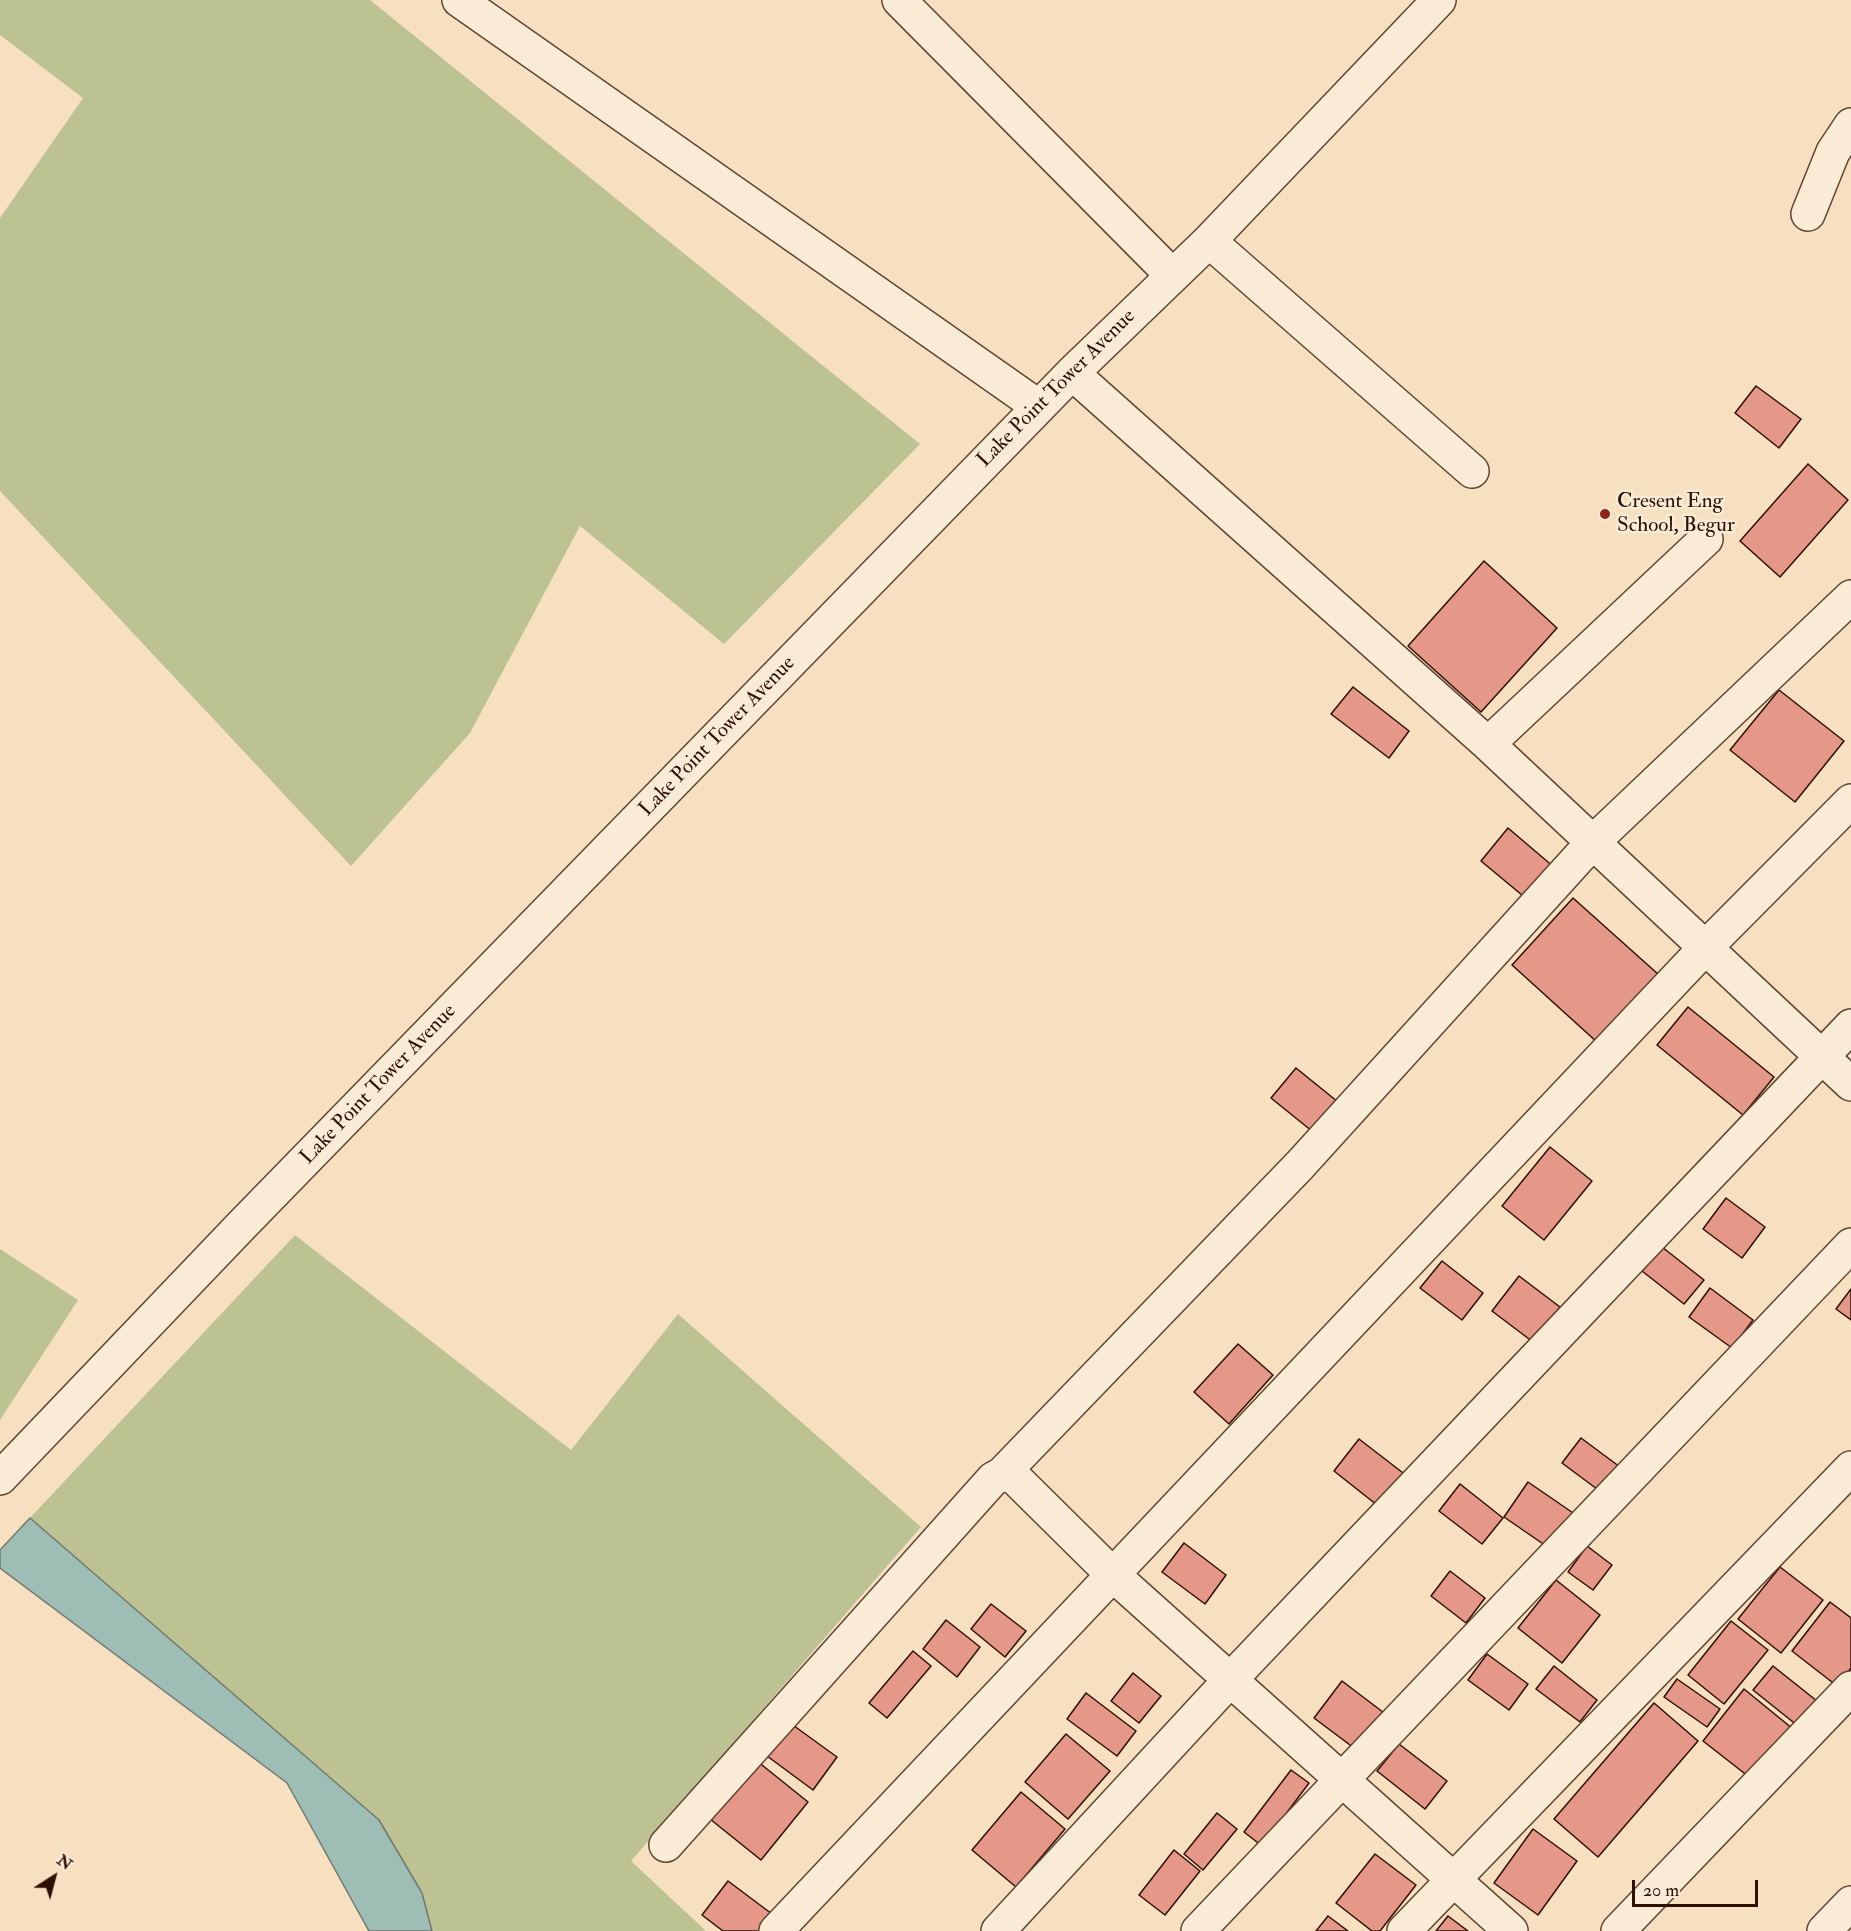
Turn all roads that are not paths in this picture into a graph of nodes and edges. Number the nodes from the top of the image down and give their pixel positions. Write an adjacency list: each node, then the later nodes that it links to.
1 (899, 0): 7 (street)
2 (1439, 0): 6 (street, Lake Point Tower Avenue)
3 (463, 1): 9 (street)
4 (1851, 125): 5 (street)
5 (1808, 214)
6 (1209, 241): 7 (street, Lake Point Tower Avenue); 10 (street)
7 (1172, 274): 8 (street, Lake Point Tower Avenue)
8 (1072, 373): 9 (street, Lake Point Tower Avenue); 13 (street)
9 (1039, 407): 23 (street, Lake Point Tower Avenue)
10 (1472, 471)
11 (1706, 539): 13 (street)
12 (1851, 597): 15 (street)
13 (1488, 744): 15 (street)
14 (1851, 801): 16 (street)
15 (1593, 843): 16 (street); 22 (street)
16 (1706, 948): 18 (street); 24 (street)
17 (1851, 1026): 18 (street)
18 (1821, 1057): 19 (street); 25 (street)
19 (1851, 1084)
20 (1851, 1245): 27 (street)
21 (1851, 1468): 29 (street)
22 (1002, 1474): 24 (street); 28 (street)
23 (0, 1478)
24 (1112, 1574): 25 (street); 31 (street)
25 (1230, 1680): 27 (street); 32 (street)
26 (1851, 1688): 36 (street)
27 (1342, 1781): 29 (street); 33 (street)
28 (666, 1845)
29 (1453, 1879): 34 (street); 35 (street)
30 (1851, 1903): 37 (street)
31 (776, 1931)
32 (998, 1931)
33 (1198, 1931)
34 (1404, 1931)
35 (1511, 1931)
36 (1618, 1931)
37 (1824, 1931)

